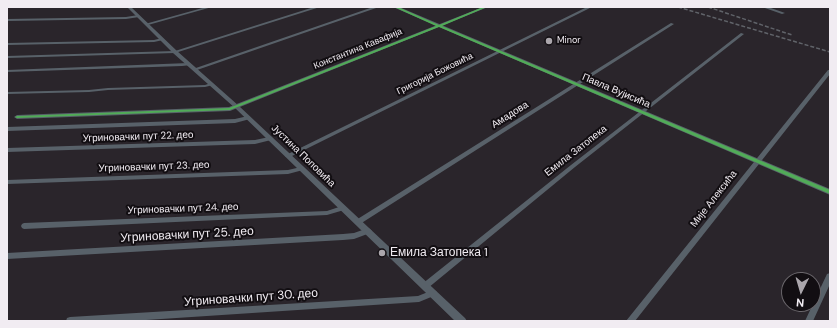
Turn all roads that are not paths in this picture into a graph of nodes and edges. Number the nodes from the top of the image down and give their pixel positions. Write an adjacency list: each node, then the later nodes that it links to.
1 (129, 7): 10 (street, Јустина Поповића)
2 (210, 7): 12 (street)
3 (318, 7): 18 (street)
4 (377, 7): 22 (street)
5 (395, 7): 14 (street, Павла Вујисића)
6 (486, 7): 14 (street, Константина Кавафија)
7 (590, 7): 19 (street, Григорија Божовића)
8 (764, 7): 9 (street)
9 (783, 13)
10 (138, 16): 11 (street); 12 (street, Јустина Поповића)
11 (7, 20)
12 (147, 24): 16 (street, Јустина Поповића)
13 (672, 24): 26 (street, Амадова)
14 (438, 25): 19 (street, Павла Вујисића); 28 (street, Константина Кавафија)
15 (742, 34): 29 (street, Емила Затопека)
16 (162, 39): 17 (street); 18 (street, Јустина Поповића)
17 (7, 44)
18 (175, 52): 20 (street); 21 (street, Јустина Поповића)
19 (499, 52): 26 (street, Павла Вујисића); 35 (street, Григорија Божовића)
20 (7, 57)
21 (189, 64): 22 (street, Јустина Поповића); 23 (street)
22 (195, 69): 25 (street, Јустина Поповића)
23 (7, 71)
24 (830, 71): 36 (street, Мије Алексића)
25 (211, 84): 27 (street); 28 (street, Јустина Поповића)
26 (576, 84): 29 (street, Павла Вујисића); 41 (street, Амадова)
27 (7, 93)
28 (237, 107): 30 (street, Константина Кавафија); 31 (street, Јустина Поповића)
29 (642, 112): 36 (street, Павла Вујисића); 46 (street, Емила Затопека)
30 (17, 117)
31 (248, 118): 32 (street); 33 (street, Јустина Поповића)
32 (7, 129)
33 (269, 139): 34 (street, Угриновачки пут 22. део); 35 (street, Јустина Поповића)
34 (7, 150)
35 (288, 156): 37 (street, Јустина Поповића)
36 (757, 161): 39 (street, Павла Вујисића); 50 (street, Мије Алексића)
37 (300, 169): 38 (street, Угриновачки пут 23. део); 40 (street, Јустина Поповића)
38 (7, 182)
39 (830, 192)
40 (342, 208): 41 (street, Јустина Поповића); 42 (street, Угриновачки пут 24. део)
41 (358, 222): 43 (street, Јустина Поповића)
42 (24, 226)
43 (368, 231): 44 (street, Угриновачки пут 25. део); 46 (street, Јустина Поповића)
44 (7, 256)
45 (830, 276): 51 (street)
46 (425, 286): 47 (street, Јустина Поповића)
47 (433, 293): 48 (street, Угриновачки пут 30. део); 49 (street, Јустина Поповића)
48 (70, 321)
49 (462, 321)
50 (630, 321)
51 (809, 321)

